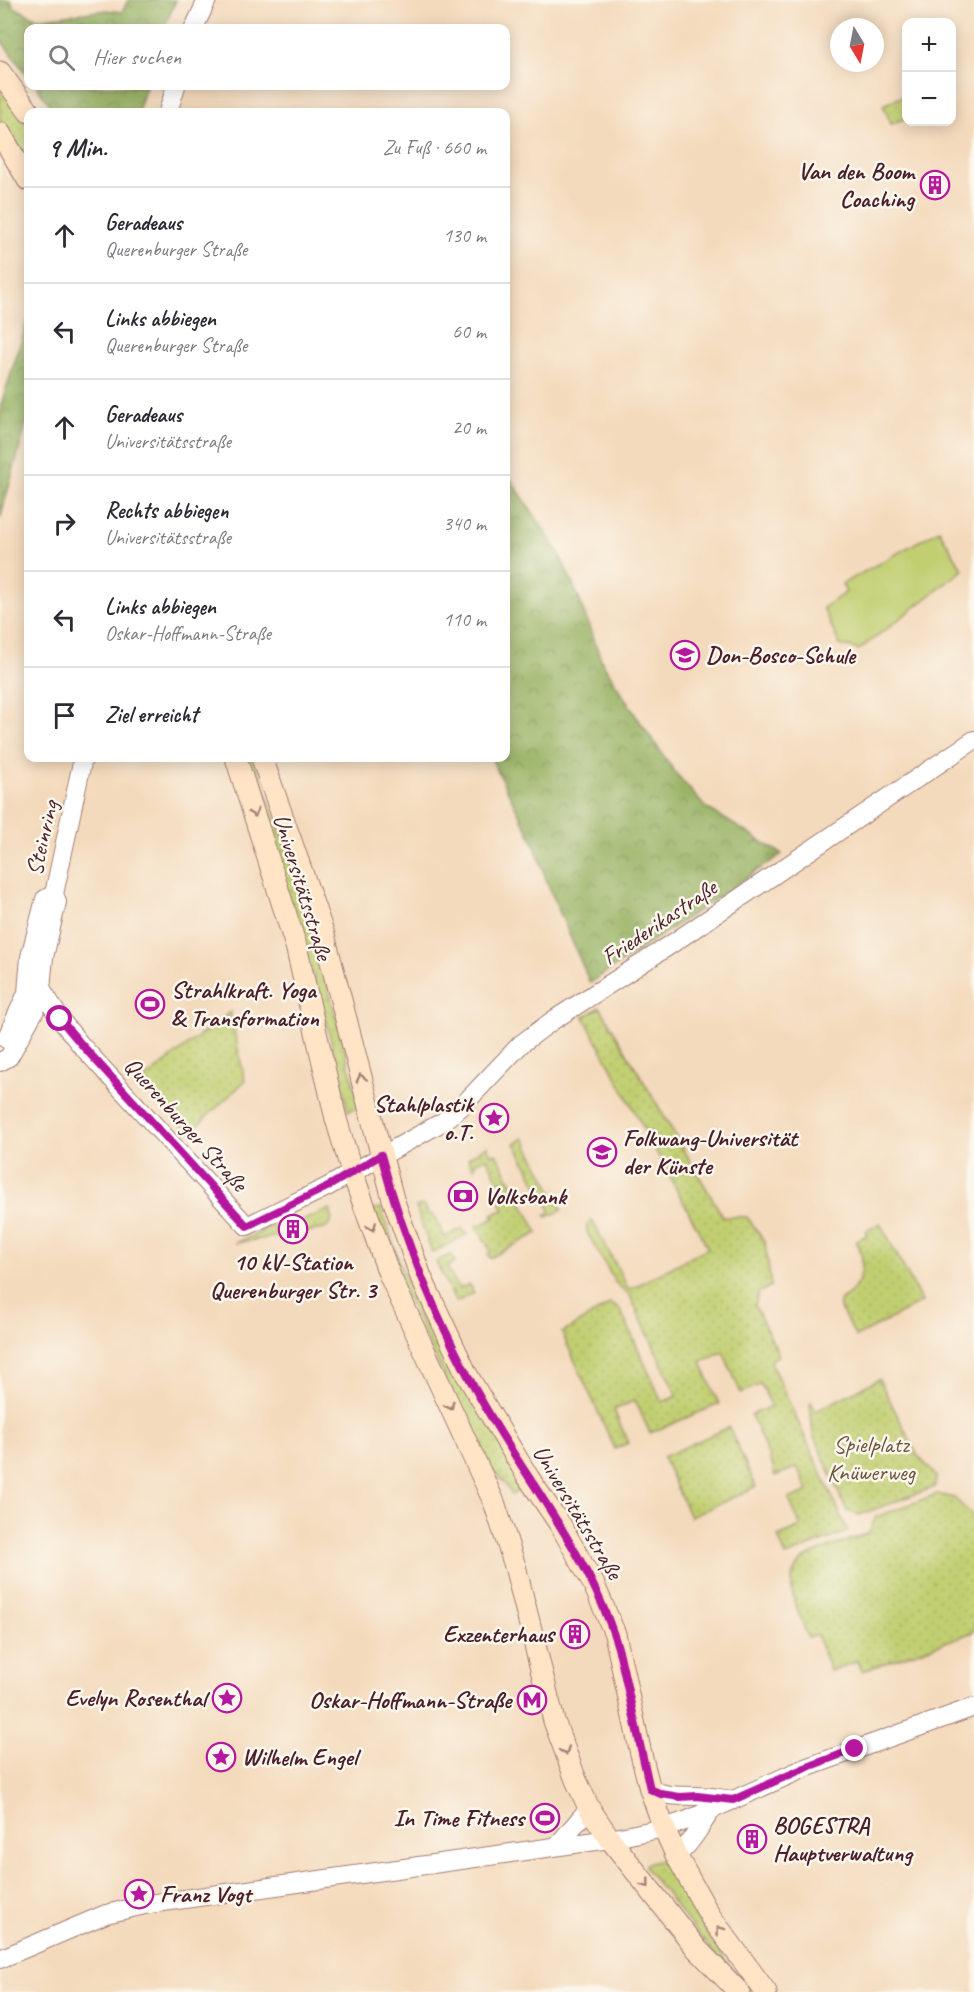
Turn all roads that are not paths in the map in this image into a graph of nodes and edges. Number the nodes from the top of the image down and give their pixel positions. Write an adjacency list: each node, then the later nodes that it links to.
1 (207, 0): 2 (street)
2 (196, 24)
3 (0, 72): 5 (main road)
4 (175, 90): 6 (street)
5 (26, 108)
6 (169, 108)
7 (0, 133): 8 (main road)
8 (24, 173)
9 (974, 740): 17 (street, Friederikastraße)
10 (83, 762): 13 (street, Steinring)
11 (237, 762): 18 (main road, Universitätsstraße, one-way to 18)
12 (263, 762): 17 (main road, Universitätsstraße, one-way to 12)
13 (54, 894): 14 (street, Steinring); 15 (street, Steinring)
14 (40, 988): 16 (street, Steinring); 18 (street, Querenburger Straße)
15 (0, 1050)
16 (0, 1062)
17 (381, 1155): 18 (street); 20 (main road, Universitätsstraße)
18 (352, 1172): 22 (main road, Universitätsstraße, one-way to 22)
19 (974, 1707): 21 (street)
20 (650, 1789): 21 (street); 24 (main road, Universitätsstraße)
21 (733, 1800): 23 (street)
22 (589, 1808): 25 (main road, Universitätsstraße); 26 (street)
23 (712, 1810): 24 (street); 27 (street)
24 (664, 1828): 25 (street); 27 (main road, Universitätsstraße)
25 (610, 1839): 26 (street); 29 (main road, Universitätsstraße, one-way to 29)
26 (557, 1846): 28 (street)
27 (676, 1855): 30 (main road, Universitätsstraße, one-way to 27)
28 (0, 1959)
29 (739, 1992)
30 (766, 1992)

